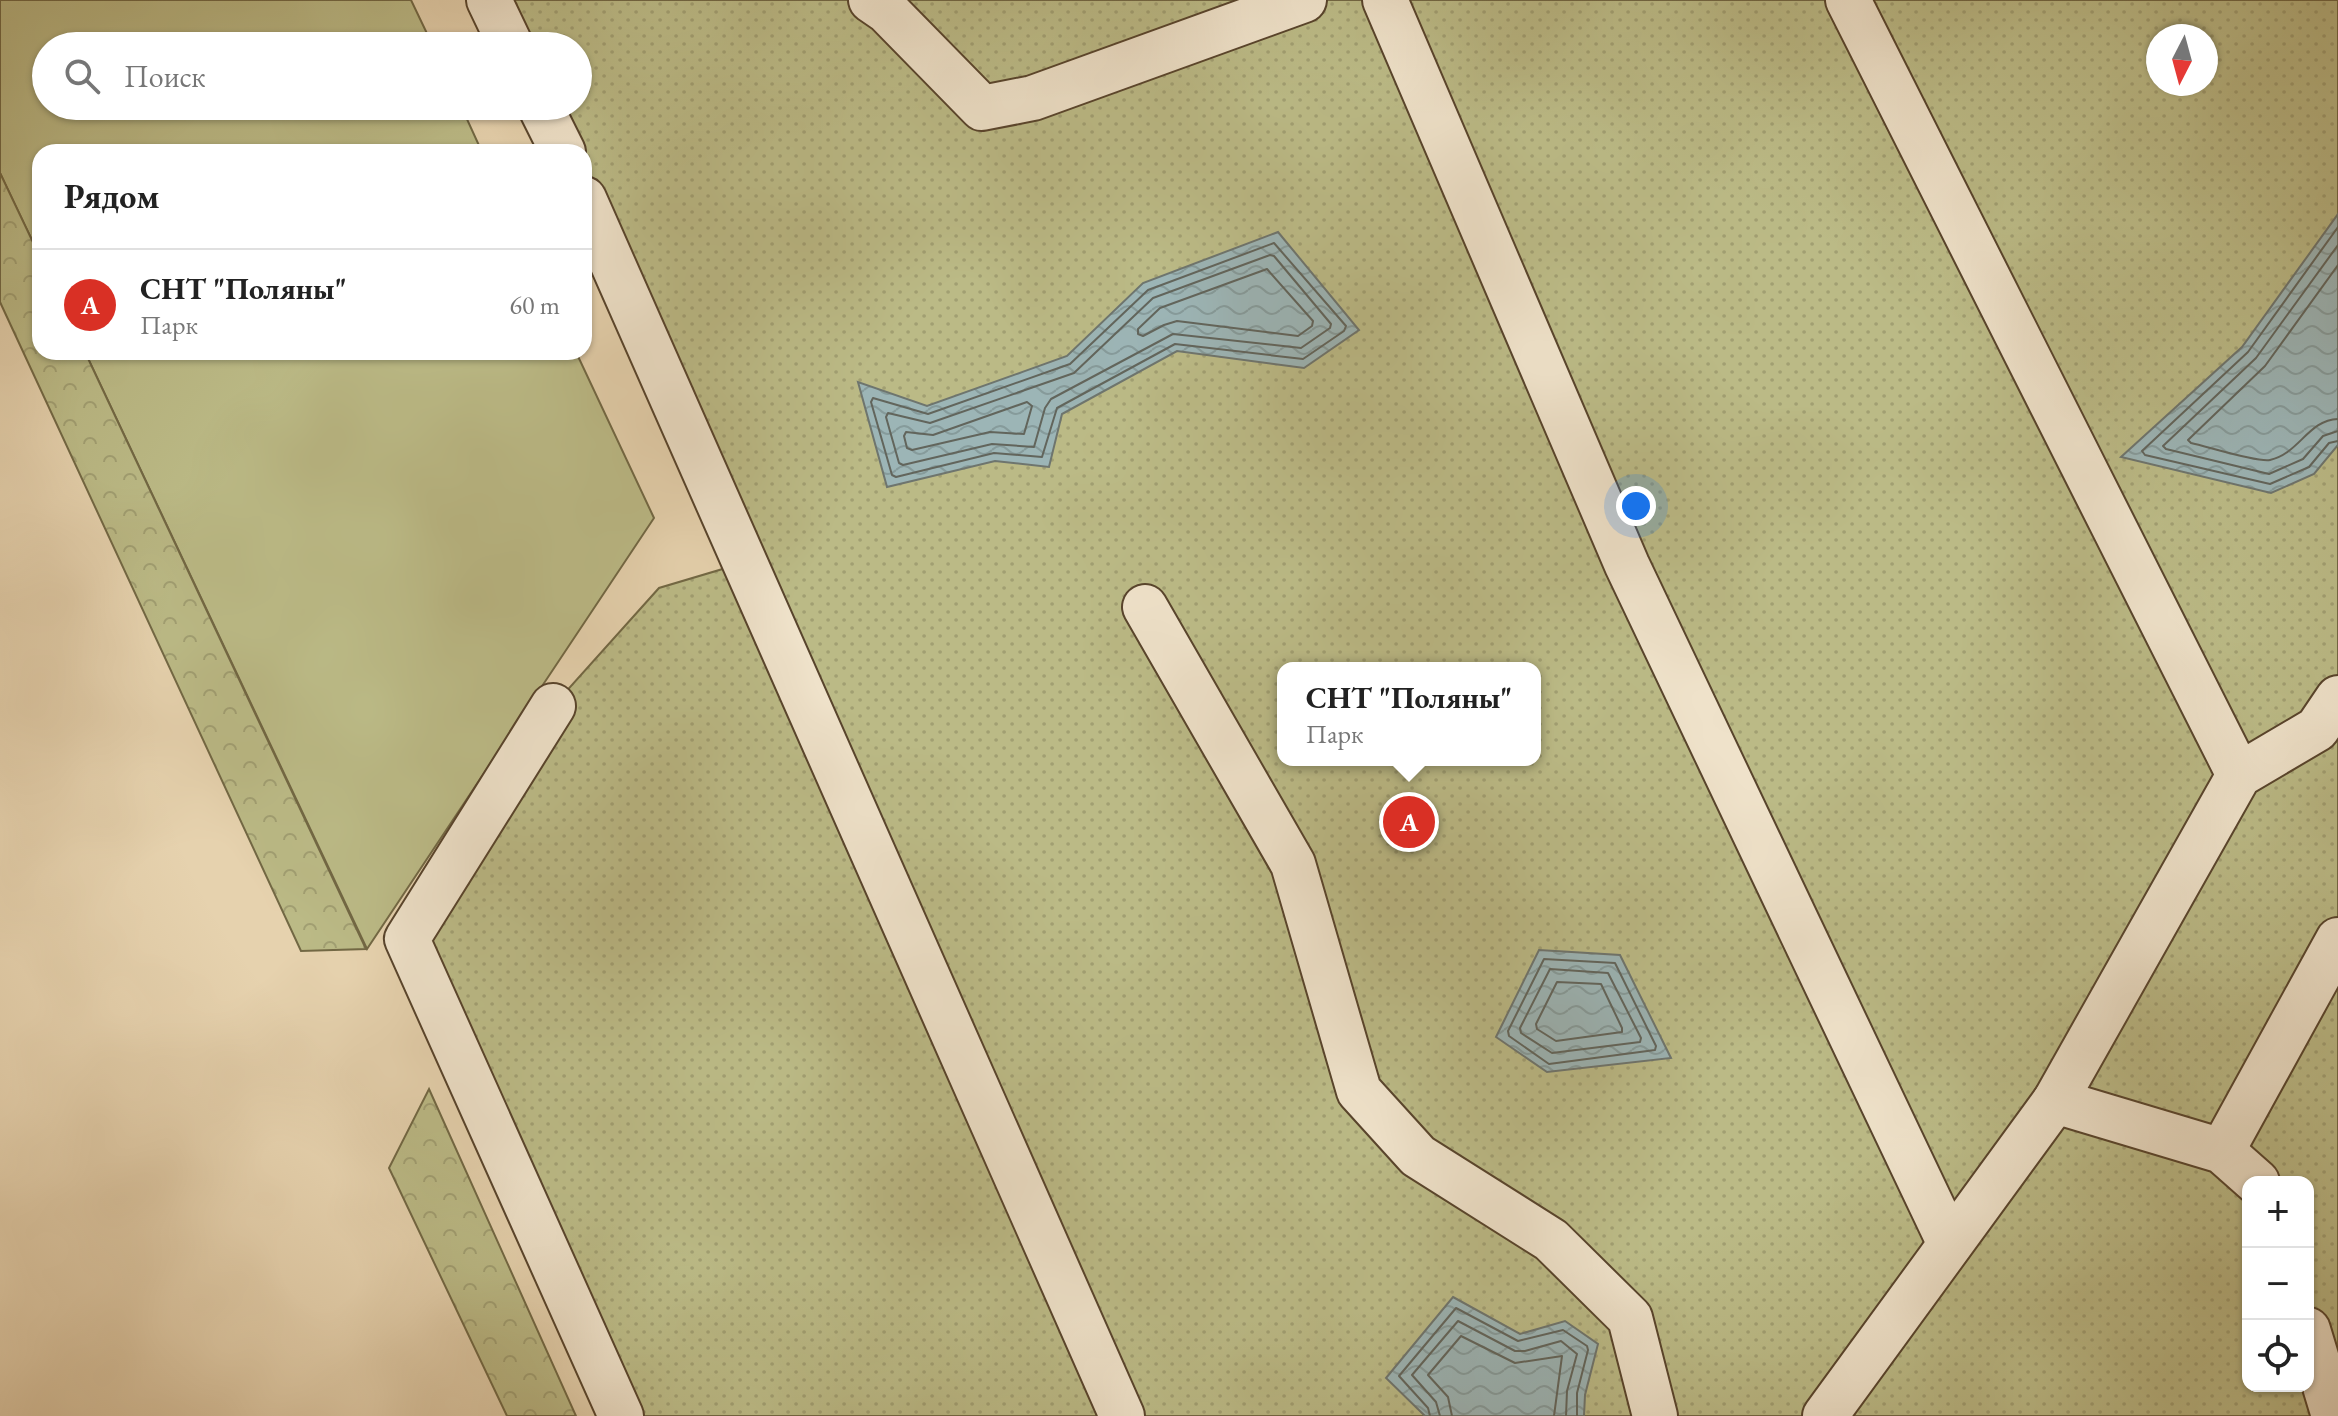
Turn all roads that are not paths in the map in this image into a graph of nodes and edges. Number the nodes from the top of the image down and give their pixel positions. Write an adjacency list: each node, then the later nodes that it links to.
1 (489, 0): 6 (street)
2 (871, 0): 3 (street)
3 (1304, 0)
4 (1385, 0): 18 (street)
5 (1848, 0): 13 (street)
6 (504, 32)
7 (547, 120): 8 (street)
8 (559, 144)
9 (592, 217): 21 (street)
10 (1145, 607): 22 (street)
11 (2338, 698): 13 (street)
12 (553, 706): 20 (street)
13 (2239, 775): 15 (street)
14 (2338, 940): 16 (street)
15 (2055, 1101): 16 (street); 18 (street)
16 (2222, 1151): 17 (street)
17 (2250, 1176)
18 (1950, 1244): 23 (street)
19 (2314, 1350): 24 (street)
20 (621, 1416)
21 (1122, 1416)
22 (1655, 1416)
23 (1825, 1416)
24 (2334, 1416)

